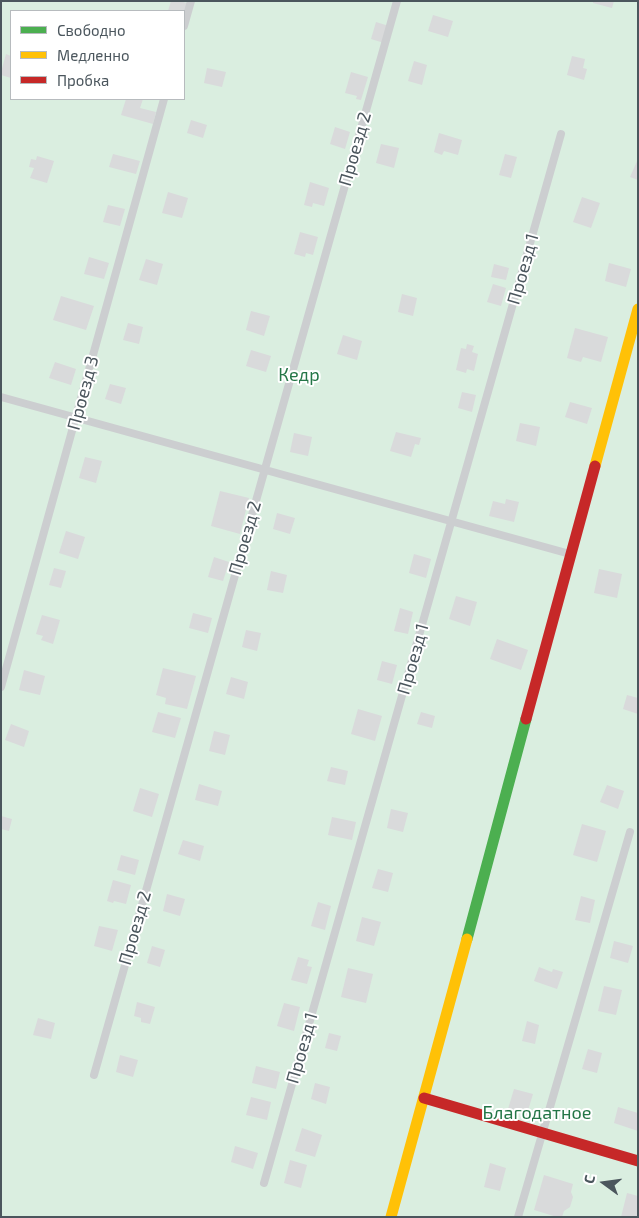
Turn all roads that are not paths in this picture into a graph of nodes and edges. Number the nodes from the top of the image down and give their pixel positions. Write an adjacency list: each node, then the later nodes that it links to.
1 (190, 1): 3 (lane)
2 (397, 1): 9 (lane, Проезд 2)
3 (185, 22)
4 (164, 100): 8 (lane, Проезд 3)
5 (561, 134): 10 (lane, Проезд 1)
6 (638, 309): 11 (street)
7 (1, 396): 8 (lane)
8 (76, 417): 9 (lane); 12 (lane, Проезд 3)
9 (265, 469): 10 (lane); 14 (lane, Проезд 2)
10 (452, 521): 11 (lane); 18 (lane, Проезд 1)
11 (571, 554): 15 (street)
12 (1, 687)
13 (630, 832): 16 (lane)
14 (94, 1075)
15 (424, 1098): 16 (street); 19 (street)
16 (542, 1133): 17 (street); 20 (lane)
17 (638, 1161)
18 (264, 1183)
19 (391, 1217)
20 (518, 1217)

